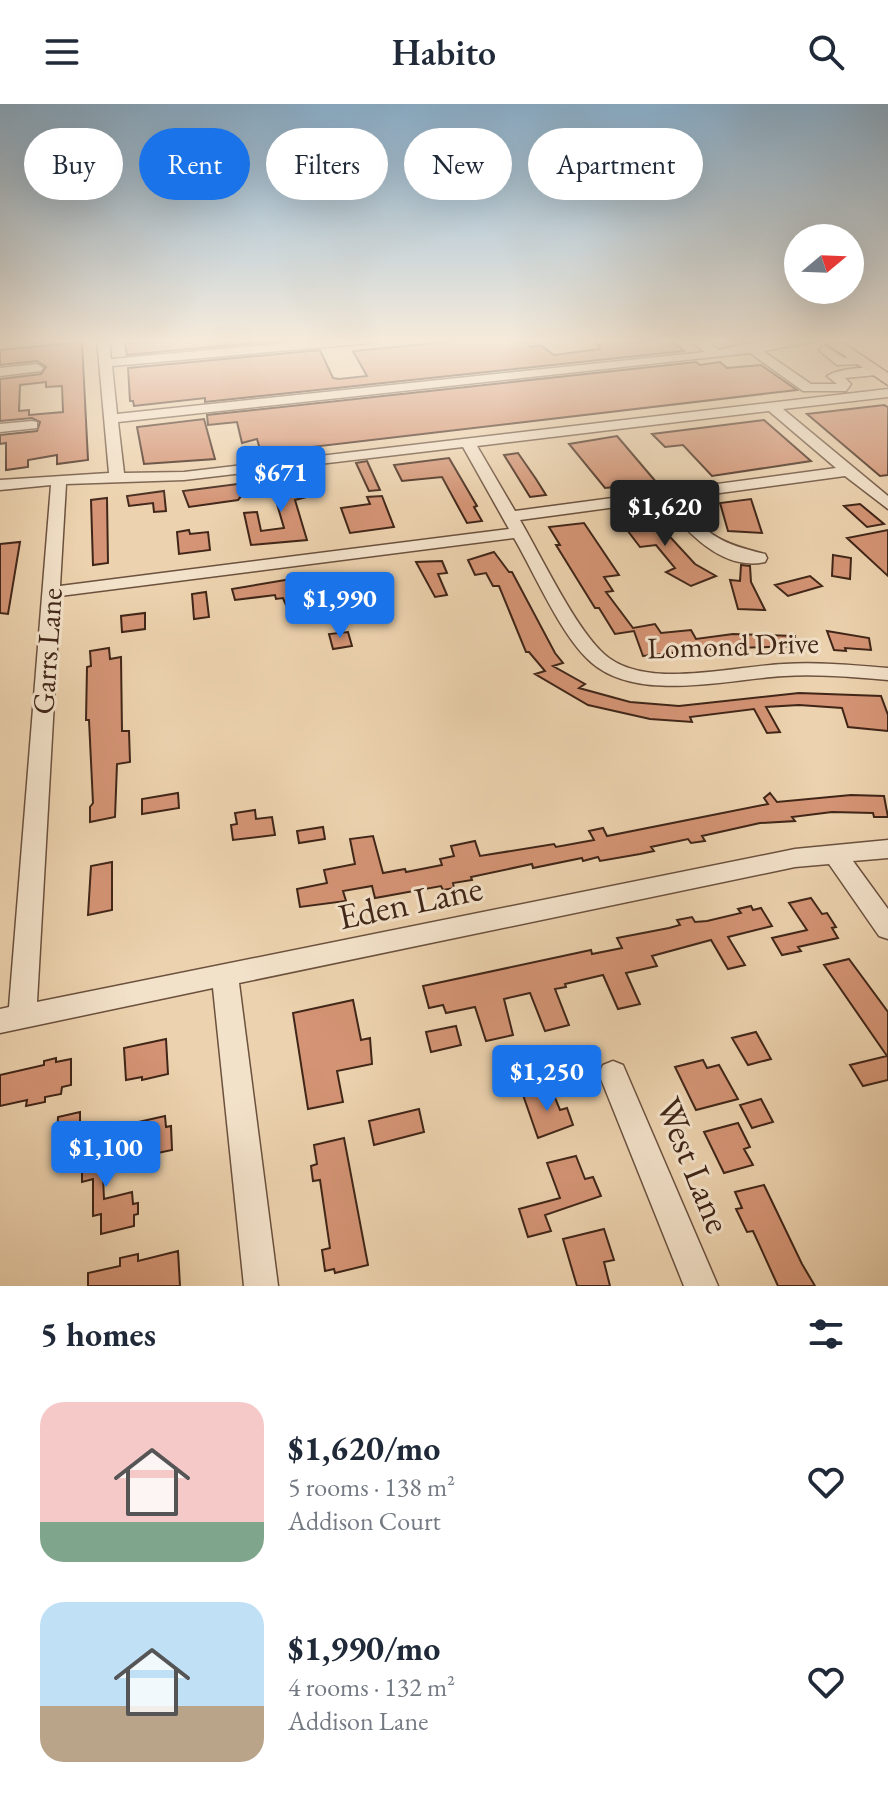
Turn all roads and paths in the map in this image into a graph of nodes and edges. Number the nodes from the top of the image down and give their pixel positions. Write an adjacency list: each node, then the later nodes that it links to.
1 (109, 394): 5 (street)
2 (344, 394): 5 (street)
3 (812, 394): 4 (street)
4 (771, 406): 8 (street); 9 (street)
5 (112, 419): 10 (street)
6 (32, 425): 7 (street)
7 (0, 428)
8 (468, 443): 10 (street); 15 (street, Lomond Drive)
9 (848, 471): 13 (street); 14 (street)
10 (117, 477): 11 (street)
11 (59, 480): 12 (street); 17 (street, Garrs Lane)
12 (0, 485)
13 (664, 495): 15 (street); 16 (street)
14 (888, 504)
15 (515, 524): 17 (street); 18 (street, Lomond Drive)
16 (759, 558)
17 (52, 592): 23 (street, Garrs Lane)
18 (888, 674)
19 (888, 849): 20 (street, Eden Lane)
20 (834, 853): 21 (street); 22 (street, Eden Lane)
21 (888, 929)
22 (225, 977): 23 (street, Eden Lane); 25 (street)
23 (11, 1019)
24 (613, 1074): 26 (street, West Lane)
25 (261, 1286)
26 (701, 1286)

